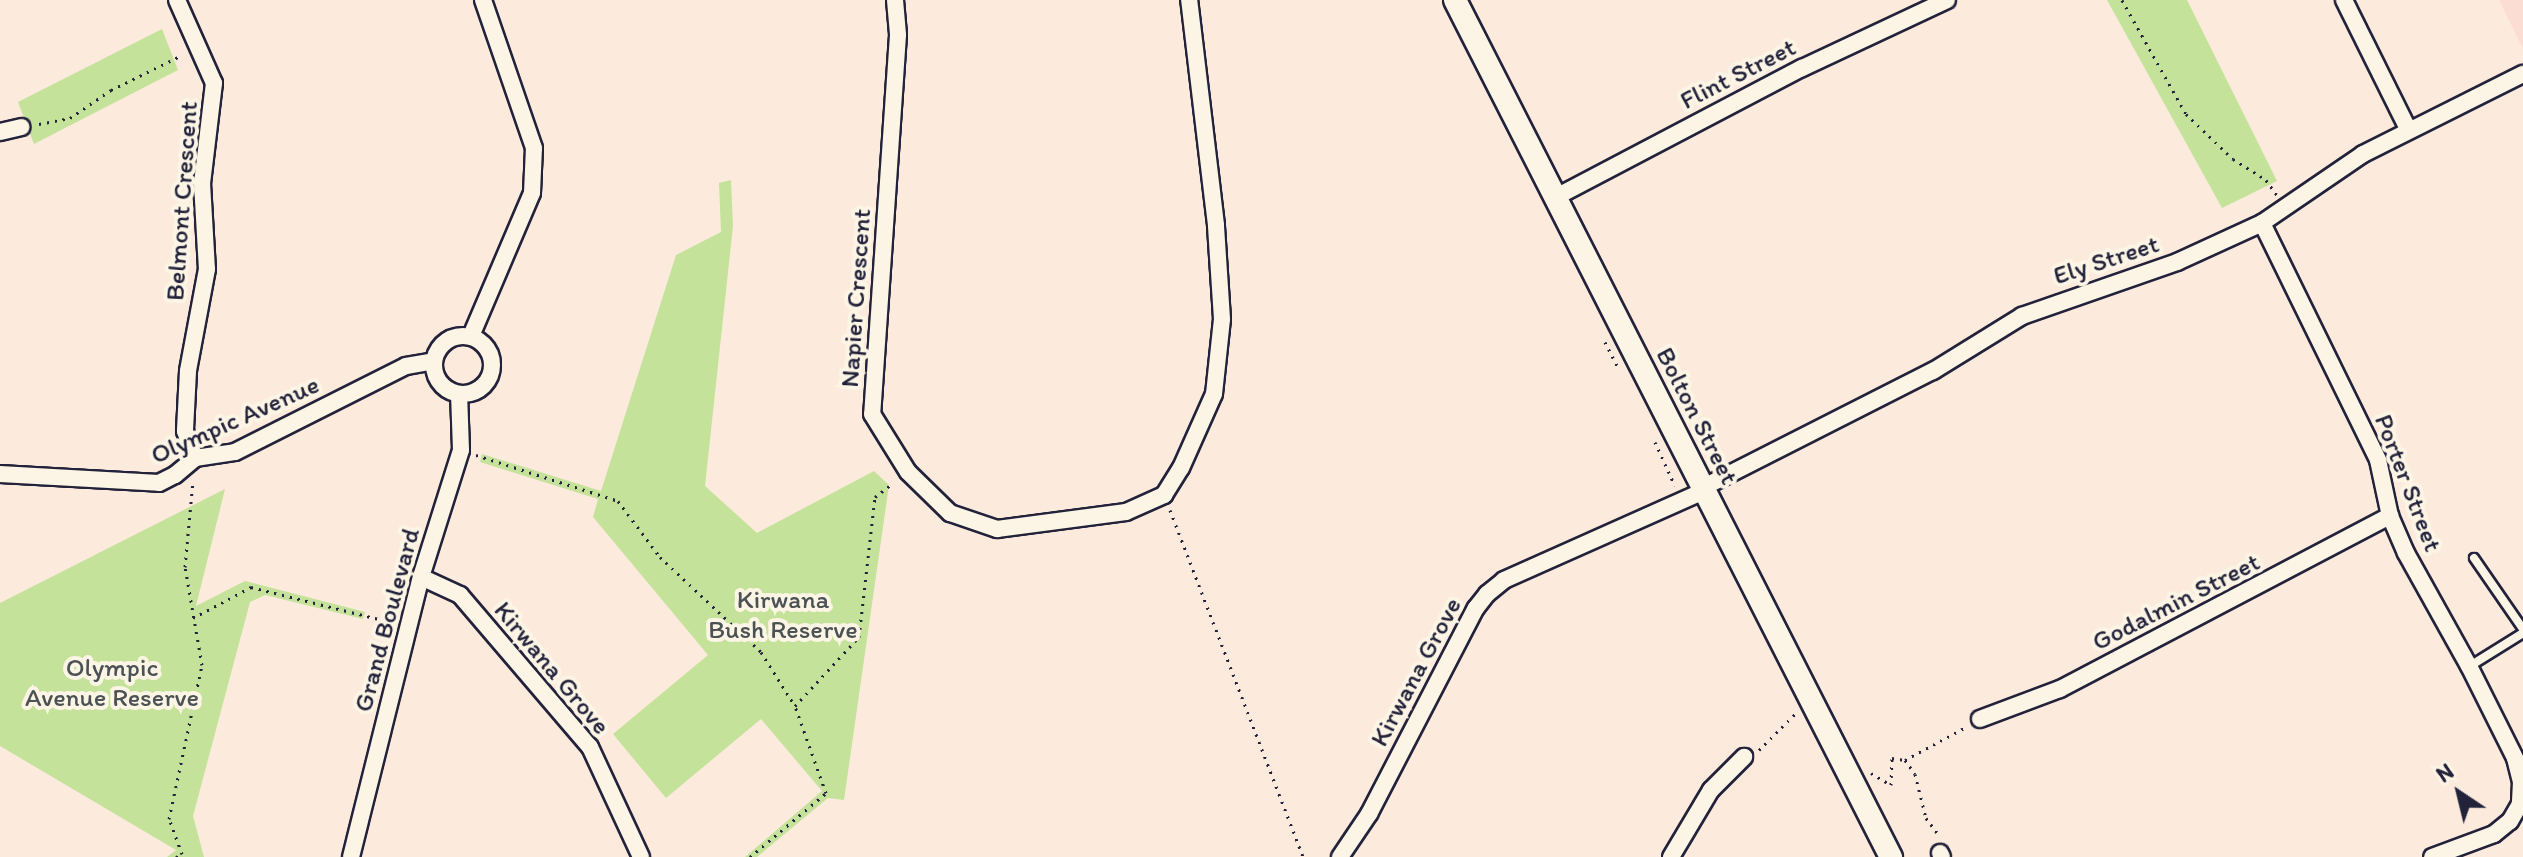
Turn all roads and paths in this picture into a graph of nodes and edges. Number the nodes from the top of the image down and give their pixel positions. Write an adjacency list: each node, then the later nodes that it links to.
1 (177, 0): 9 (street, Belmont Crescent)
2 (483, 0): 17 (street)
3 (895, 0): 22 (street, Napier Crescent)
4 (1189, 0): 25 (street)
5 (1455, 0): 14 (main road, Bolton Street)
6 (1947, 0): 14 (street, Flint Street)
7 (2122, 0): 15 (path)
8 (2344, 0): 12 (street)
9 (200, 47): 11 (path); 21 (street, Belmont Crescent)
10 (2523, 74): 12 (street, Ely Street)
11 (21, 127): 13 (street)
12 (2408, 129): 15 (street, Ely Street)
13 (0, 132)
14 (1554, 198): 24 (main road, Bolton Street)
15 (2287, 207): 16 (street, Ely Street)
16 (2262, 223): 24 (street, Ely Street); 26 (street, Porter Street)
17 (471, 336): 18 (street); 19 (street)
18 (433, 361): 19 (street); 21 (street, Olympic Avenue)
19 (459, 394): 20 (street, Grand Boulevard)
20 (461, 450): 28 (street, Grand Boulevard); 34 (path)
21 (195, 458): 23 (street, Olympic Avenue); 29 (path)
22 (908, 472): 25 (street, Napier Crescent); 34 (path)
23 (0, 474)
24 (1703, 490): 33 (main road, Bolton Street); 45 (street, Kirwana Grove)
25 (1164, 495): 44 (path)
26 (2390, 516): 32 (street, Porter Street); 35 (street, Godalmin Street)
27 (2474, 558): 31 (lane)
28 (421, 577): 30 (street, Grand Boulevard); 42 (street, Kirwana Grove)
29 (193, 618): 30 (path); 40 (path)
30 (409, 627): 41 (street, Grand Boulevard)
31 (2523, 631): 32 (lane)
32 (2469, 666): 48 (street, Porter Street)
33 (1810, 699): 36 (path); 38 (main road, Bolton Street)
34 (795, 706): 43 (path)
35 (1980, 719): 37 (path)
36 (1744, 757): 46 (street)
37 (1905, 760): 38 (path); 39 (path)
38 (1841, 762): 47 (main road, Bolton Street)
39 (1941, 855)
40 (176, 857)
41 (351, 857)
42 (641, 857)
43 (750, 857)
44 (1303, 857)
45 (1340, 857)
46 (1671, 857)
47 (1891, 857)
48 (2432, 857)

